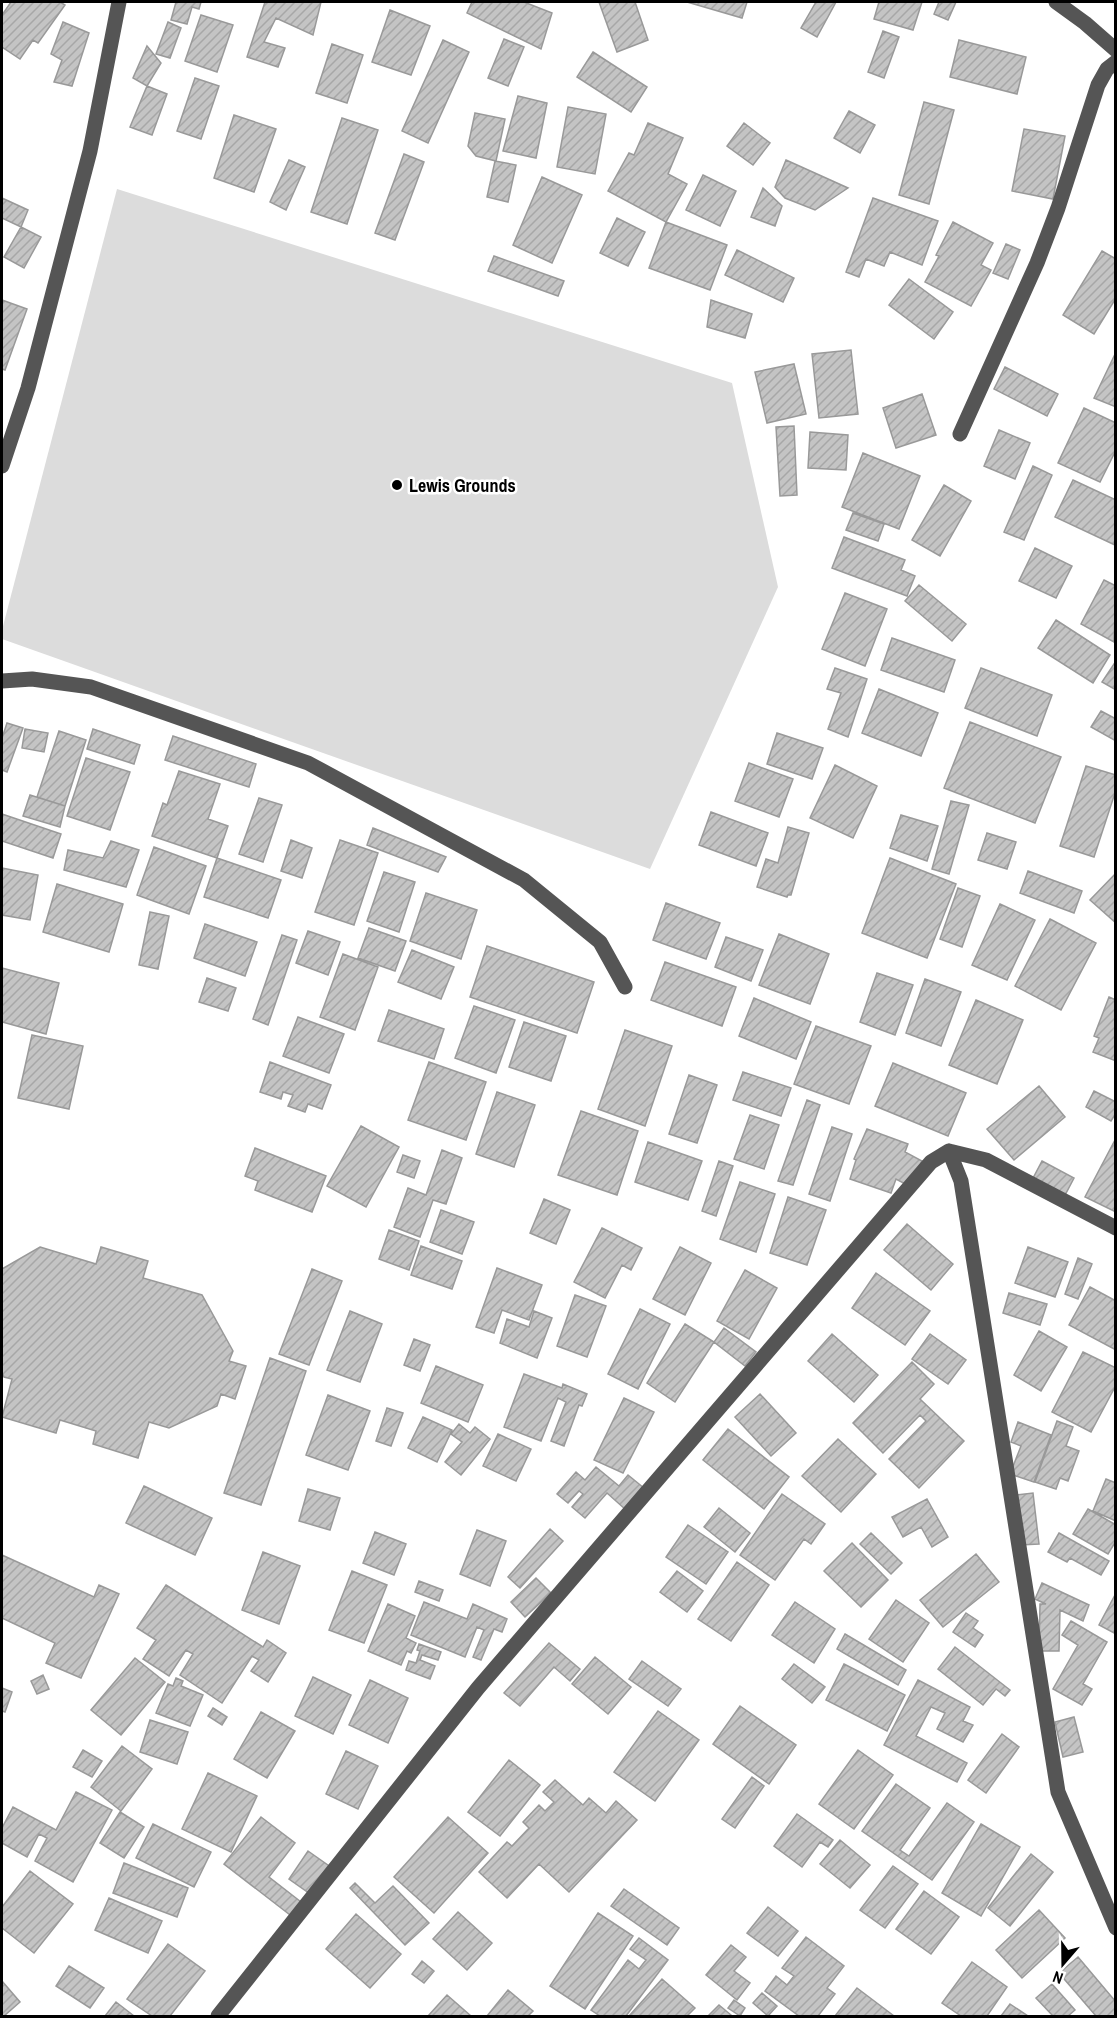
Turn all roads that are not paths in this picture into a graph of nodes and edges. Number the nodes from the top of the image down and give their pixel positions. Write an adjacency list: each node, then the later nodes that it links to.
1 (119, 2): 6 (street)
2 (1056, 2): 3 (street)
3 (1116, 50)
4 (1116, 62): 5 (street)
5 (960, 434)
6 (2, 466)
7 (2, 681): 8 (street)
8 (624, 987)
9 (949, 1151): 10 (street); 11 (street); 12 (street)
10 (1116, 1228)
11 (1116, 1928)
12 (218, 2016)

